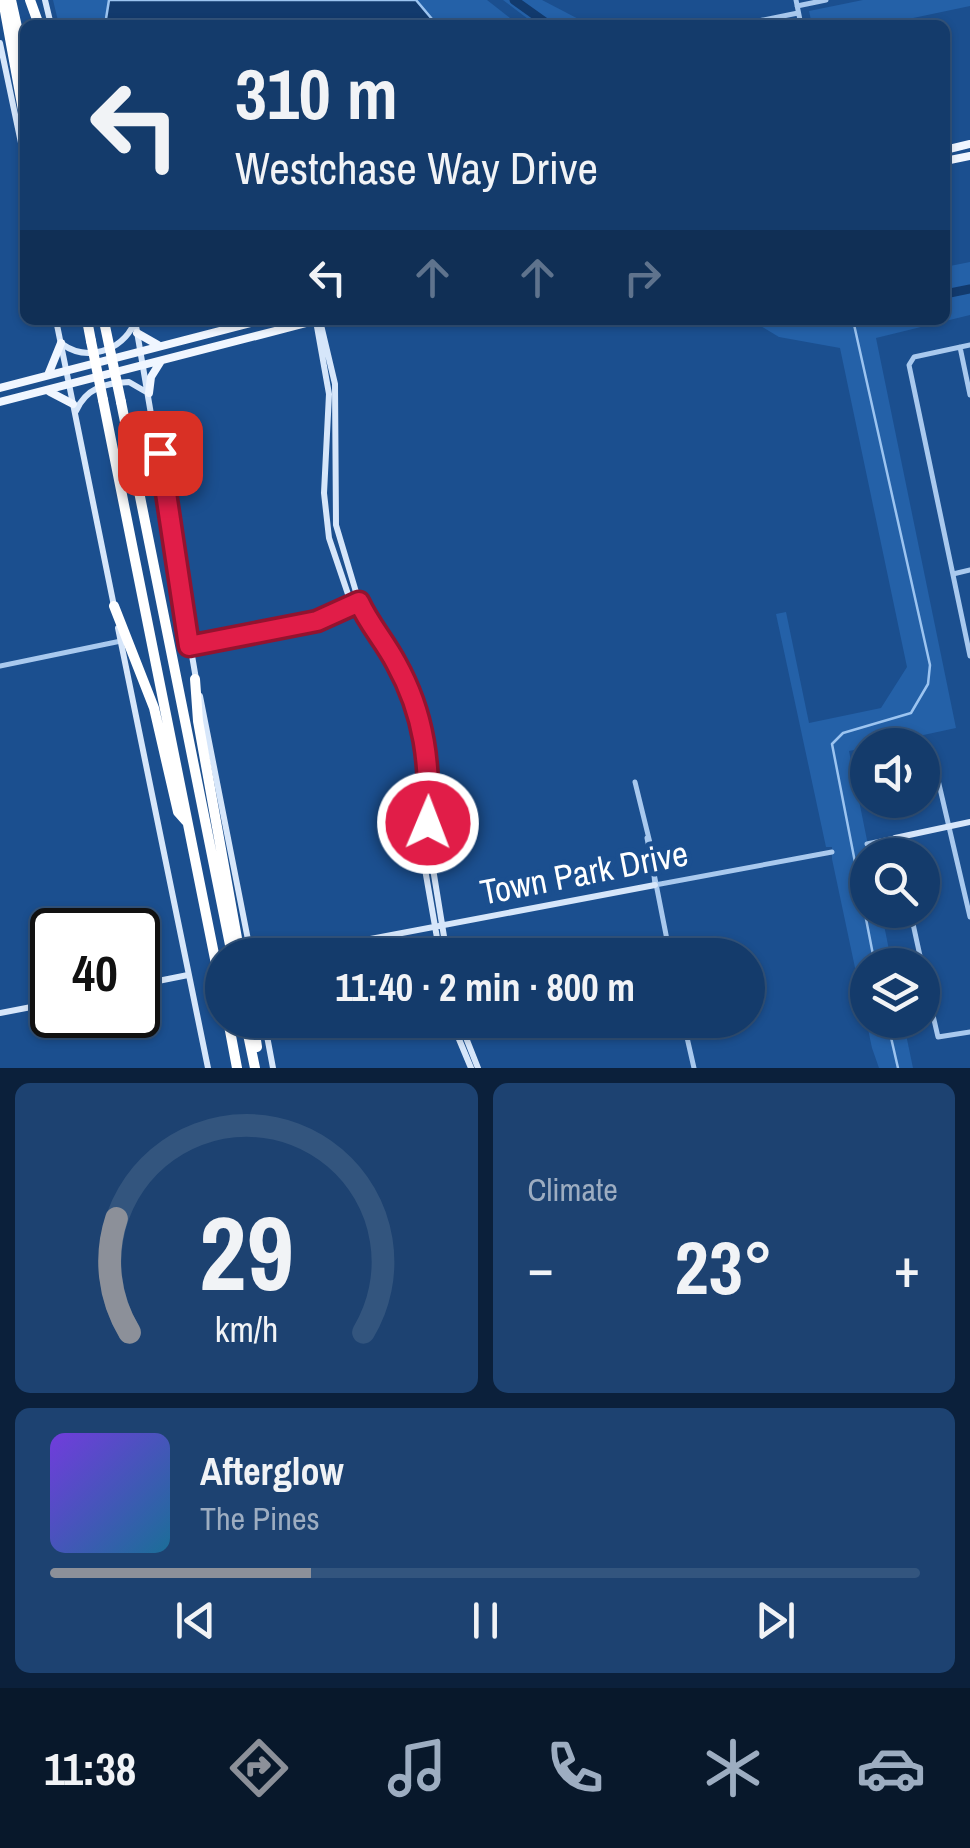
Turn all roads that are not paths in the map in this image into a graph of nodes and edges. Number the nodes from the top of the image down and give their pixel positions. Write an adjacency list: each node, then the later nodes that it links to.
1 (3, 0): 8 (highway)
2 (11, 0): 6 (highway)
3 (826, 0): 4 (street)
4 (797, 6): 5 (street)
5 (762, 20)
6 (20, 40)
7 (0, 44): 9 (main road)
8 (20, 94)
9 (20, 138)
10 (57, 325): 19 (main road)
11 (88, 325): 50 (highway, bridge)
12 (105, 325): 58 (highway, bridge)
13 (133, 325): 19 (main road)
14 (136, 325): 18 (main road)
15 (243, 325): 21 (main road)
16 (298, 325): 24 (main road)
17 (318, 325): 37 (main road)
18 (137, 333): 21 (main road); 23 (main road)
19 (61, 343): 26 (main road); 27 (main road)
20 (970, 345): 22 (street)
21 (162, 346): 23 (main road)
22 (960, 347): 32 (street); 36 (street)
23 (141, 351): 25 (main road); 26 (main road)
24 (162, 361): 25 (main road); 31 (main road)
25 (144, 366): 28 (main road); 31 (main road)
26 (66, 370): 27 (main road); 28 (main road)
27 (48, 375): 29 (main road)
28 (69, 384): 30 (main road); 34 (main road)
29 (0, 388)
30 (45, 390): 33 (main road); 34 (main road)
31 (149, 394): 34 (main road); 43 (main road)
32 (970, 395)
33 (0, 402)
34 (74, 409): 38 (main road)
35 (970, 570): 36 (street)
36 (953, 574): 44 (street)
37 (356, 604): 39 (main road); 40 (street)
38 (114, 606): 42 (main road); 50 (highway)
39 (360, 613): 41 (street); 56 (main road)
40 (278, 628): 41 (street); 43 (street)
41 (280, 637): 43 (street)
42 (121, 641): 45 (street); 64 (main road)
43 (190, 650): 46 (main road)
44 (970, 656)
45 (0, 666)
46 (196, 679): 59 (highway); 60 (main road)
47 (634, 782): 54 (street)
48 (940, 782): 51 (street)
49 (970, 822): 51 (main road)
50 (188, 823): 57 (highway)
51 (951, 826): 52 (main road); 55 (street)
52 (895, 838)
53 (832, 852): 54 (street, Town Park Drive)
54 (655, 885): 56 (main road, Town Park Drive); 63 (street)
55 (970, 917)
56 (439, 926): 61 (main road, Town Park Drive); 62 (main road)
57 (211, 938)
58 (229, 938)
59 (237, 938)
60 (248, 938)
61 (376, 938)
62 (441, 938)
63 (666, 938)
64 (188, 975): 65 (main road); 77 (main road)
65 (160, 981)
66 (30, 1007): 67 (main road)
67 (0, 1014)
68 (970, 1032): 69 (street)
69 (940, 1036)
70 (232, 1038): 78 (highway)
71 (250, 1038): 79 (highway)
72 (254, 1038): 79 (highway)
73 (268, 1038): 80 (main road)
74 (461, 1038): 81 (main road)
75 (464, 1038): 82 (main road)
76 (687, 1038): 83 (street)
77 (208, 1068)
78 (238, 1068)
79 (257, 1068)
80 (274, 1068)
81 (471, 1068)
82 (478, 1068)
83 (694, 1068)

